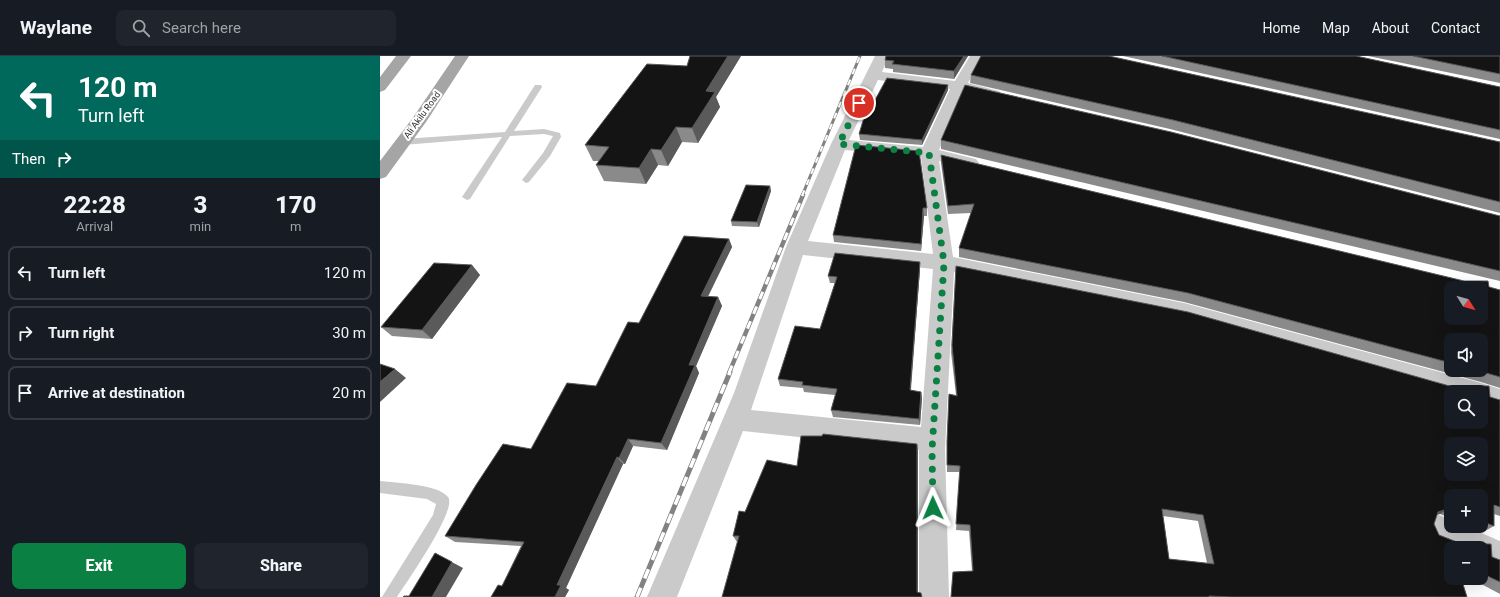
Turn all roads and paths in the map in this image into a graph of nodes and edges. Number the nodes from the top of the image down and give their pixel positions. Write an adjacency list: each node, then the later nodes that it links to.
1 (404, 56): 7 (main road)
2 (462, 56): 11 (main road, Ali Akilu Road)
3 (882, 56): 5 (street)
4 (977, 56): 6 (street)
5 (872, 76): 6 (street); 12 (street)
6 (959, 86): 9 (street); 13 (street)
7 (380, 87)
8 (538, 87): 10 (lane)
9 (1011, 98)
10 (506, 135): 11 (lane); 16 (lane); 17 (lane)
11 (403, 142): 15 (main road, Ali Akilu Road)
12 (839, 144): 13 (street); 18 (street)
13 (929, 153): 14 (street); 19 (street)
14 (990, 168)
15 (380, 173)
16 (526, 180)
17 (467, 197)
18 (796, 247): 19 (street); 23 (street)
19 (944, 263): 20 (street); 24 (street)
20 (1452, 385)
21 (1488, 395): 22 (street)
22 (1500, 399)
23 (735, 419): 24 (street); 29 (street)
24 (933, 440): 30 (street)
25 (380, 487): 28 (lane)
26 (1438, 529): 27 (street)
27 (1500, 555)
28 (389, 597)
29 (662, 597)
30 (934, 597)

